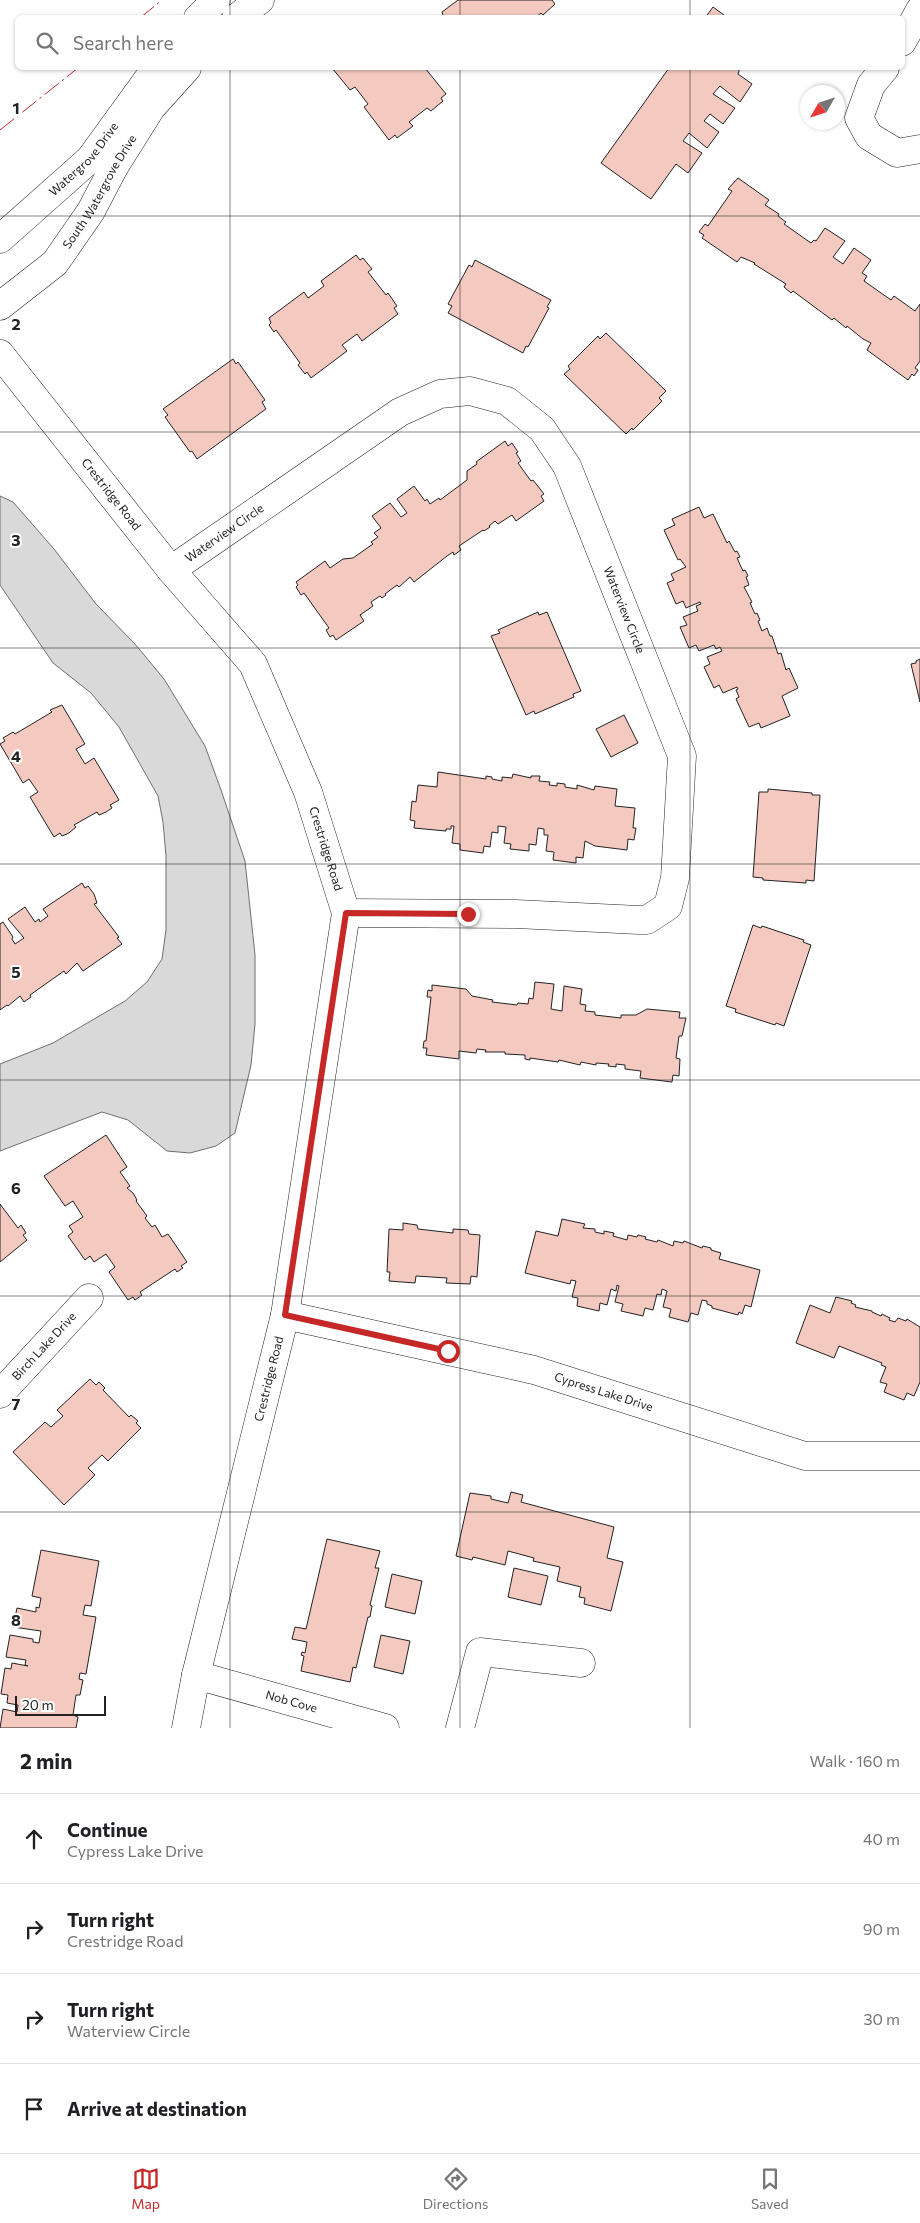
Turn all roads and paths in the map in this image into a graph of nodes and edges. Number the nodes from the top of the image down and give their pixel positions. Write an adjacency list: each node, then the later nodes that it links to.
1 (216, 0): 4 (street)
2 (260, 0): 5 (street)
3 (920, 10): 6 (street)
4 (201, 15)
5 (240, 15)
6 (905, 37)
7 (155, 70): 11 (street, Watergrove Drive)
8 (185, 70): 12 (street, South Watergrove Drive)
9 (883, 70): 10 (street)
10 (920, 149)
11 (0, 239)
12 (0, 306)
13 (0, 354): 14 (street, Crestridge Road)
14 (171, 570): 15 (street, Crestridge Road); 15 (street, Waterview Circle)
15 (346, 913): 17 (street, Crestridge Road)
16 (89, 1298): 18 (street, Birch Lake Drive)
17 (285, 1315): 19 (street, Cypress Lake Drive); 21 (street, Crestridge Road)
18 (0, 1394)
19 (920, 1456)
20 (581, 1663): 24 (street)
21 (196, 1675): 22 (street, Crestridge Road); 23 (street, Nob Cove)
22 (186, 1728)
23 (385, 1728)
24 (460, 1728)

